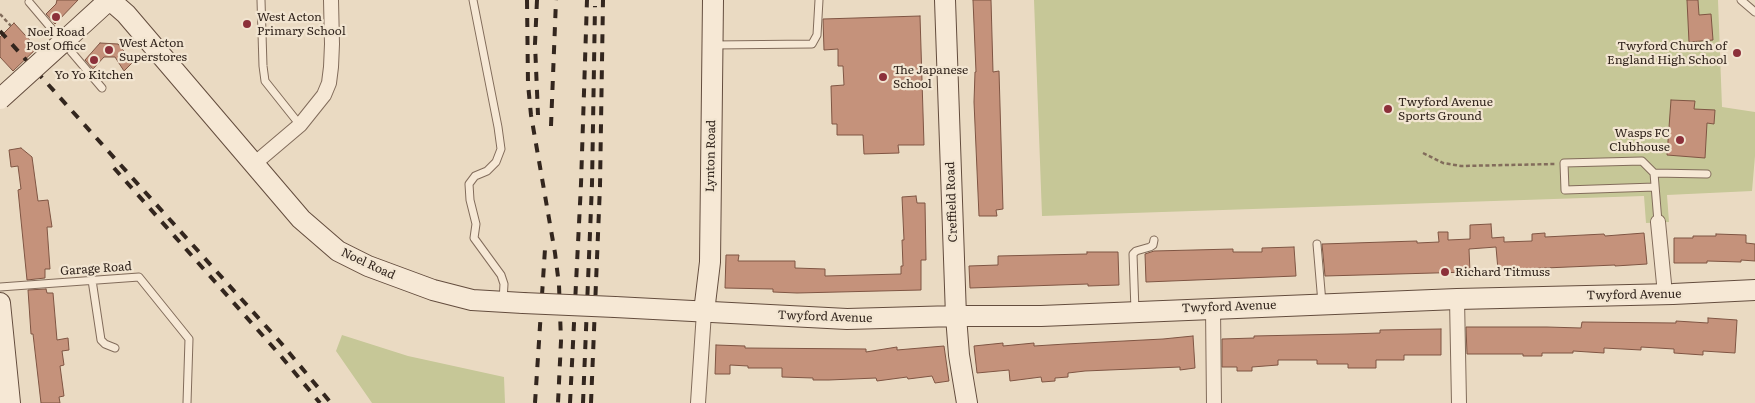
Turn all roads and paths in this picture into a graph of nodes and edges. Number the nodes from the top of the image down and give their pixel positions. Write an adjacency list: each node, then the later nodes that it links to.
1 (110, 0): 13 (street); 20 (street, Noel Road)
2 (260, 0): 17 (lane)
3 (331, 0): 17 (street)
4 (473, 0): 32 (lane)
5 (713, 0): 14 (street, Lynton Road)
6 (819, 0): 14 (lane)
7 (945, 0): 39 (street, Creffield Road)
8 (1741, 0): 10 (lane)
9 (29, 2): 13 (lane)
10 (1755, 12)
11 (0, 14): 12 (path)
12 (11, 26)
13 (63, 42): 15 (lane); 16 (street, bridge)
14 (713, 45): 38 (street, Lynton Road)
15 (102, 88)
16 (0, 99)
17 (300, 125): 20 (street)
18 (1422, 153): 19 (path)
19 (1564, 163): 21 (lane); 23 (lane)
20 (254, 164): 32 (street, Noel Road)
21 (1654, 173): 22 (lane); 23 (lane)
22 (1707, 174)
23 (1655, 186): 24 (lane)
24 (1658, 222): 30 (street)
25 (1154, 240): 37 (lane)
26 (1317, 244): 34 (lane)
27 (92, 280): 28 (lane, Garage Road); 40 (lane); 42 (lane, Garage Road)
28 (0, 287)
29 (1755, 290): 30 (street, Twyford Avenue)
30 (1665, 294): 31 (street, Twyford Avenue)
31 (1457, 299): 34 (street, Twyford Avenue); 46 (street)
32 (503, 302): 38 (street, Noel Road, bridge)
33 (0, 303): 36 (street)
34 (1322, 304): 35 (street, Twyford Avenue)
35 (1213, 308): 37 (street, Twyford Avenue); 45 (street)
36 (0, 309): 41 (street)
37 (1135, 311): 39 (street, Twyford Avenue)
38 (704, 312): 39 (street, Twyford Avenue); 43 (street)
39 (956, 316): 44 (street, Creffield Road)
40 (115, 348)
41 (10, 403)
42 (187, 403)
43 (698, 403)
44 (967, 403)
45 (1214, 403)
46 (1459, 403)

